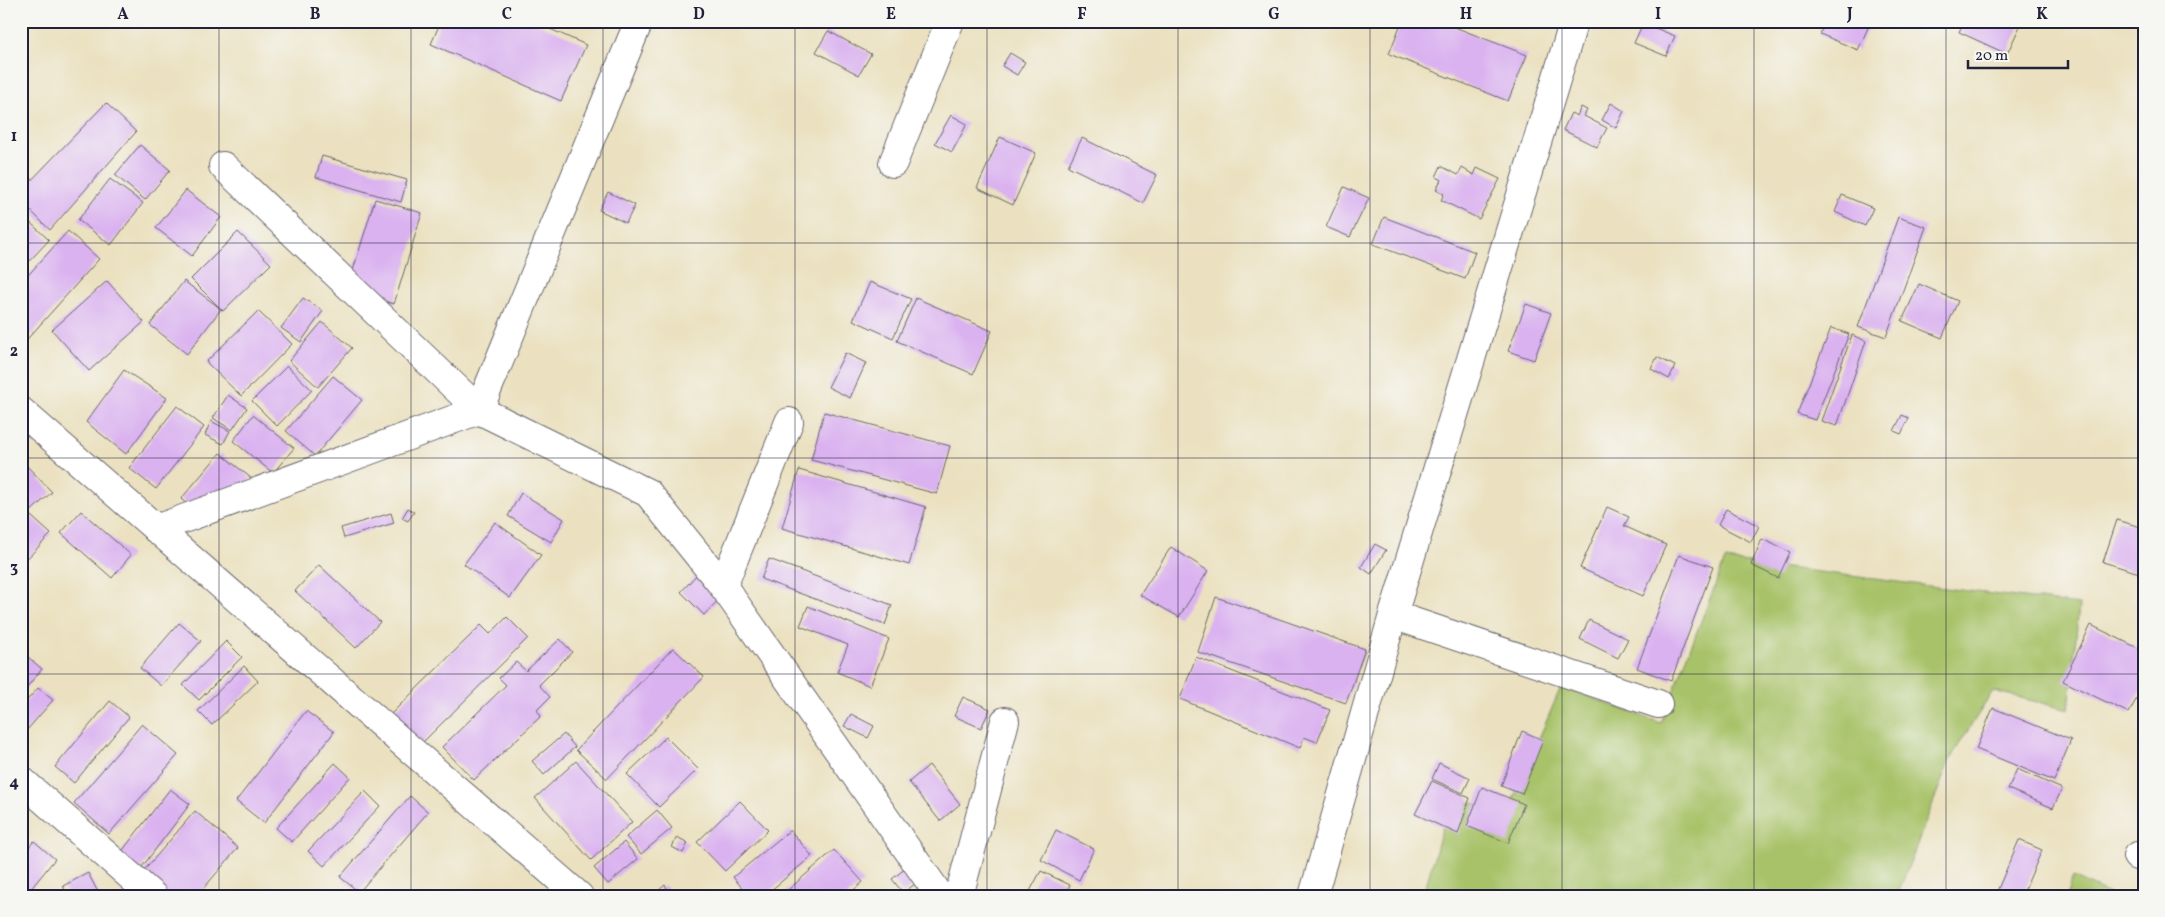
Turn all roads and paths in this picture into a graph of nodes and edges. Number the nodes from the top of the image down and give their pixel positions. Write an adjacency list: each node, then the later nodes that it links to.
1 (639, 21): 6 (street)
2 (950, 21): 4 (street)
3 (1574, 21): 11 (street)
4 (893, 163)
5 (223, 166): 6 (street)
6 (479, 410): 9 (street); 10 (street)
7 (21, 412): 9 (street)
8 (789, 422): 10 (street)
9 (156, 529): 16 (street)
10 (723, 586): 17 (street)
11 (1393, 615): 12 (street); 19 (street)
12 (1658, 704)
13 (1005, 721): 18 (street)
14 (21, 780): 15 (street)
15 (153, 896)
16 (578, 896)
17 (940, 896)
18 (959, 896)
19 (1313, 896)

